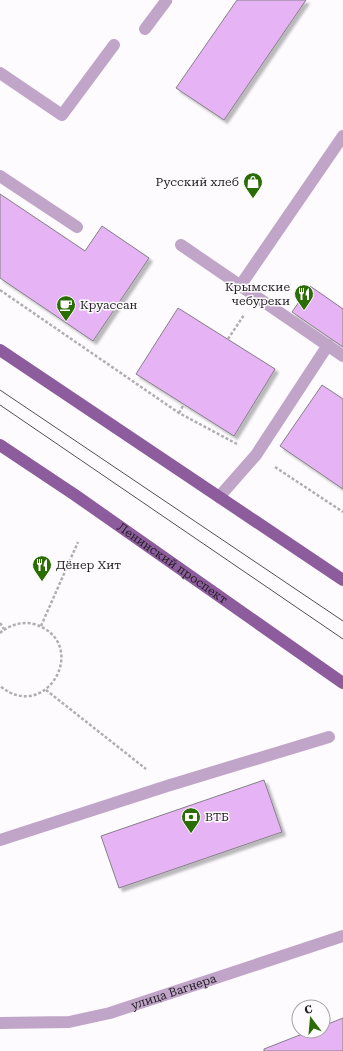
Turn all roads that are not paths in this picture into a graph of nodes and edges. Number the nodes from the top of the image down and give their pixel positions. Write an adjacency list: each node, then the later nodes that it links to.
1 (165, 0): 2 (street)
2 (146, 29)
3 (114, 45): 4 (street)
4 (0, 73)
5 (343, 136): 9 (street)
6 (0, 176): 7 (street)
7 (77, 227)
8 (181, 245): 9 (street)
9 (240, 286): 10 (street)
10 (328, 345): 12 (street); 14 (street)
11 (0, 350): 14 (main road)
12 (343, 356)
13 (0, 445): 16 (main road, Ленинский проспект)
14 (219, 497): 15 (main road)
15 (343, 580)
16 (343, 683)
17 (329, 737): 18 (street)
18 (0, 840)
19 (343, 936): 20 (street, улица Вагнера)
20 (0, 1023)

